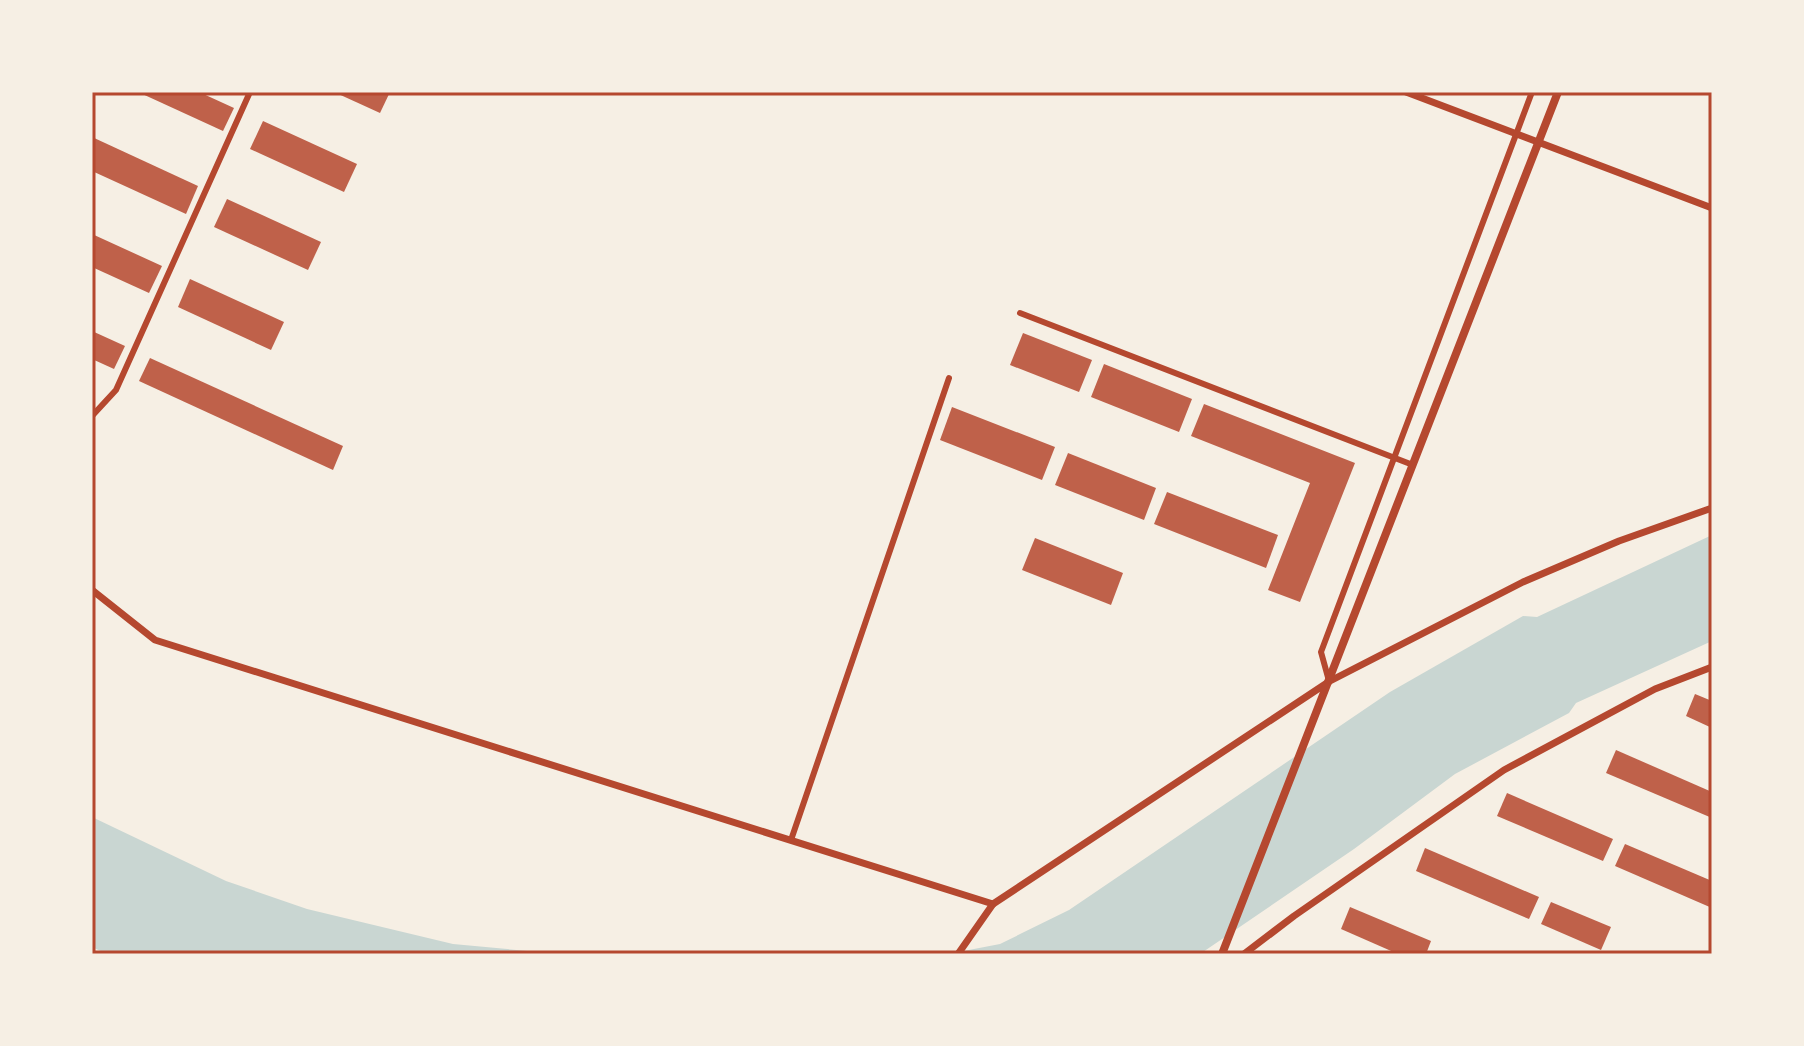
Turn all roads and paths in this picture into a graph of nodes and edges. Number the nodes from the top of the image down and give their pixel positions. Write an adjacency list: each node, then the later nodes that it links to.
1 (250, 92): 10 (street)
2 (1406, 92): 5 (street)
3 (1532, 92): 5 (street)
4 (1558, 92): 6 (main road)
5 (1516, 132): 6 (street); 15 (street)
6 (1539, 140): 7 (street); 11 (main road)
7 (1712, 208)
8 (1020, 313): 11 (street)
9 (949, 378): 16 (street)
10 (92, 416)
11 (1413, 465): 15 (main road)
12 (1712, 508): 15 (street)
13 (92, 590): 16 (street)
14 (1712, 667): 20 (street)
15 (1330, 681): 17 (street); 18 (main road)
16 (791, 840): 17 (street)
17 (993, 904): 19 (street)
18 (1224, 950)
19 (958, 954)
20 (1244, 954)

